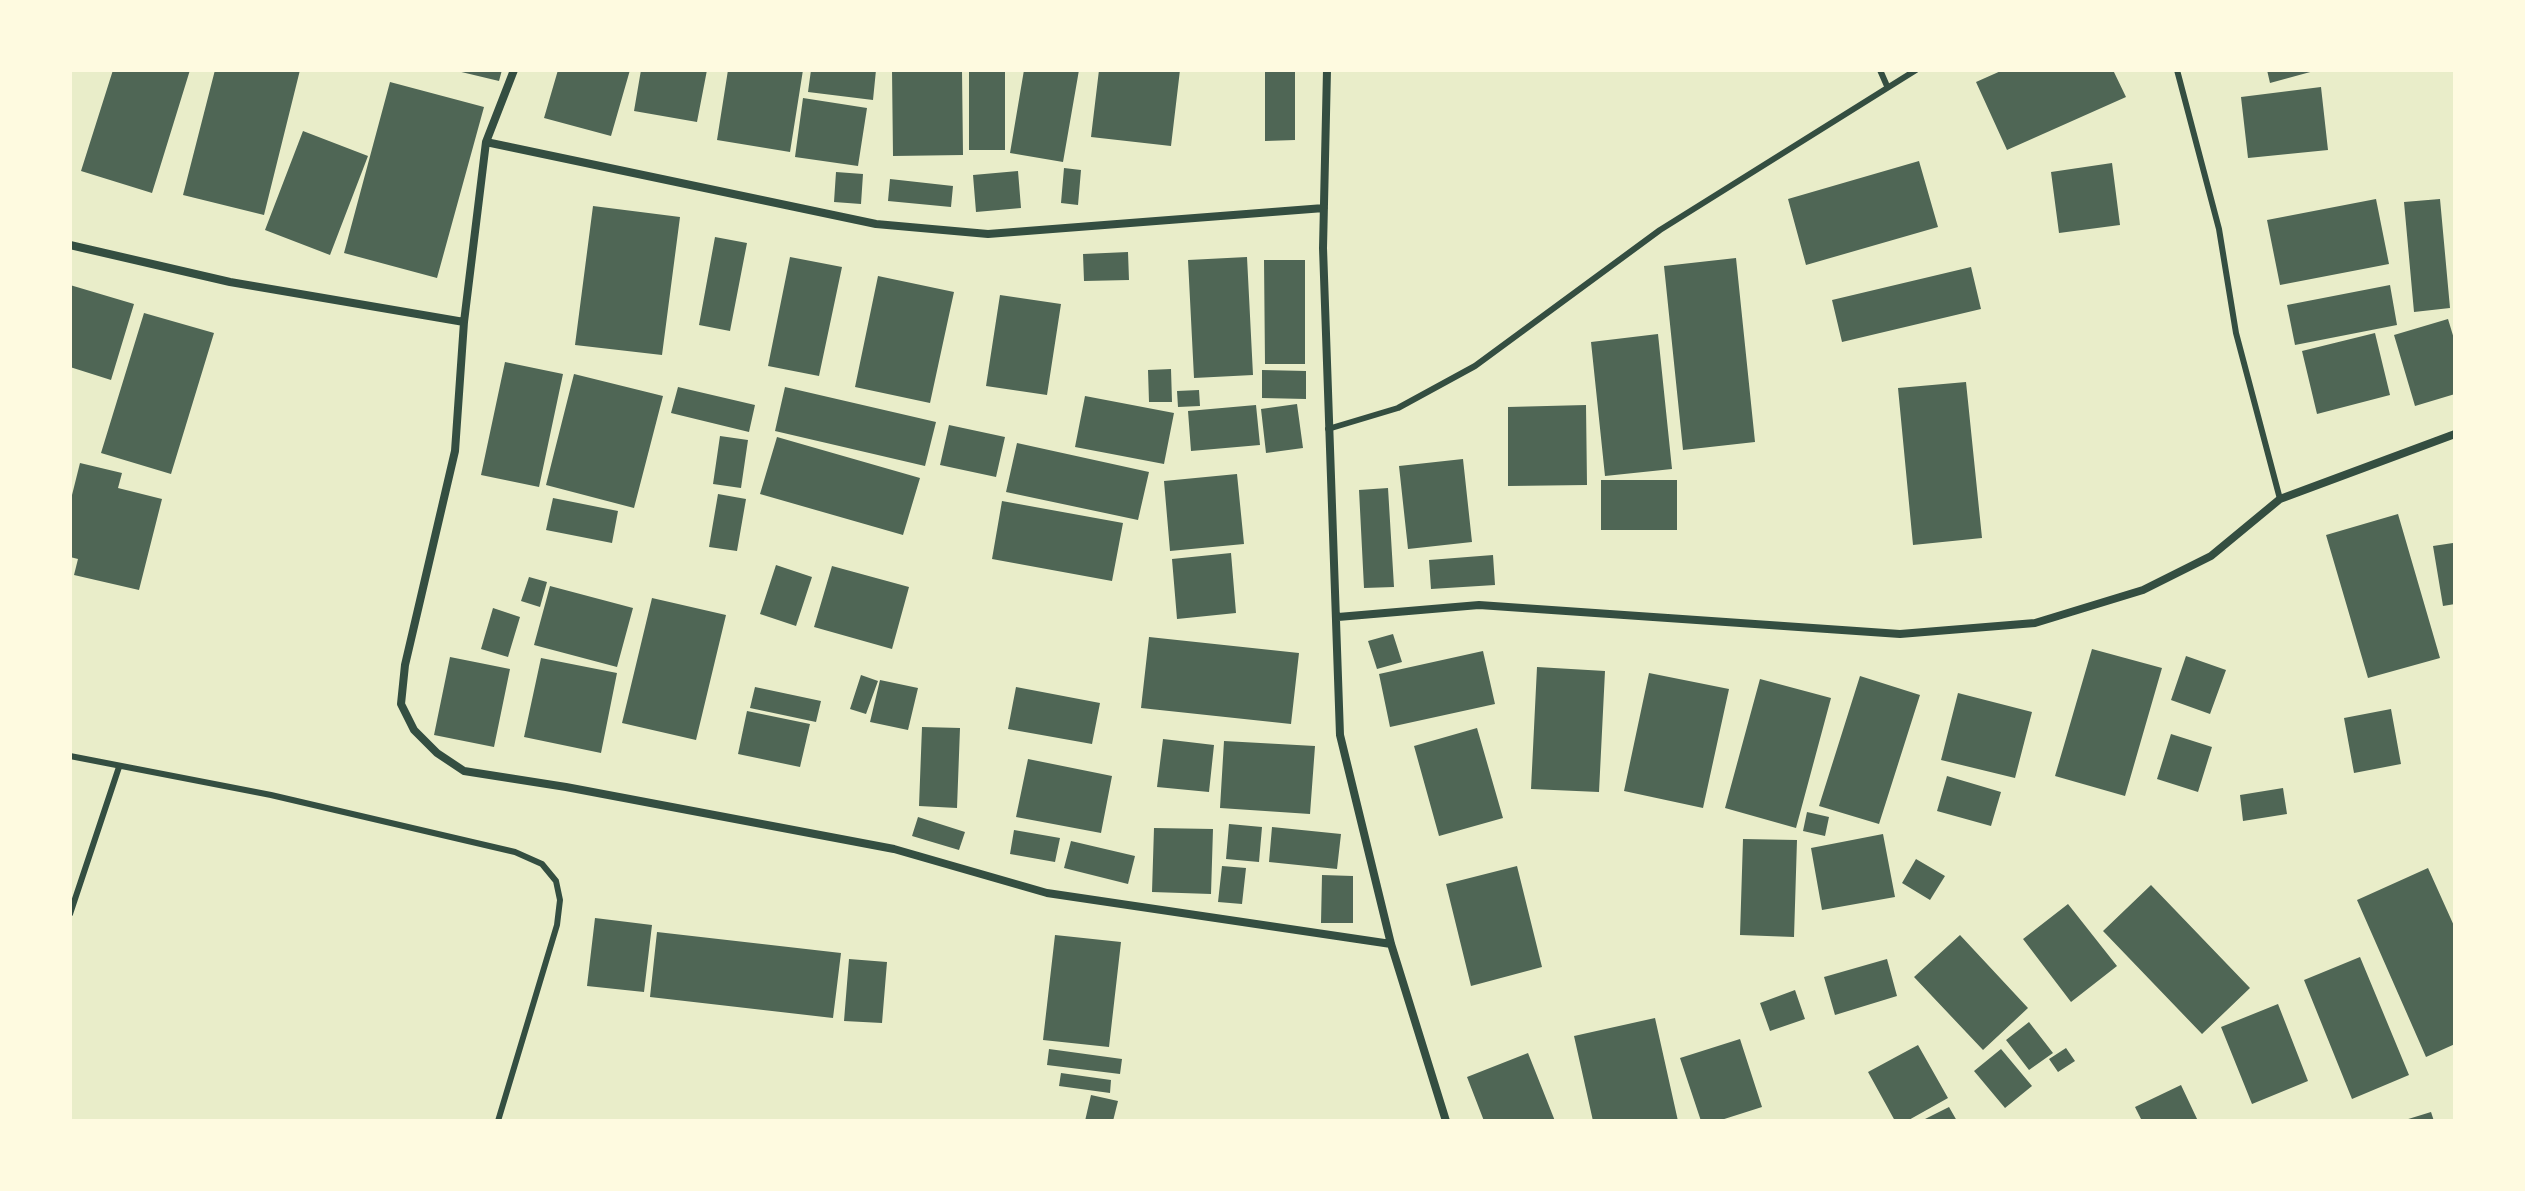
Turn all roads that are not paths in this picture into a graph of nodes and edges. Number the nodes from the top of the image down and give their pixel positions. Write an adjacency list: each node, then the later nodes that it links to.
1 (514, 70): 7 (street)
2 (1327, 70): 8 (street)
3 (1880, 70): 6 (lane)
4 (1916, 70): 6 (lane)
5 (2177, 70): 13 (lane)
6 (1887, 86): 11 (lane)
7 (486, 142): 8 (street); 10 (street)
8 (1324, 208): 11 (street)
9 (70, 245): 10 (street)
10 (464, 322): 18 (street)
11 (1328, 429): 14 (street)
12 (2455, 434): 13 (street)
13 (2280, 499): 14 (street)
14 (1338, 617): 18 (street)
15 (70, 756): 16 (lane)
16 (119, 767): 17 (lane); 19 (lane)
17 (70, 914)
18 (1391, 944): 20 (street)
19 (498, 1121)
20 (1446, 1121)

